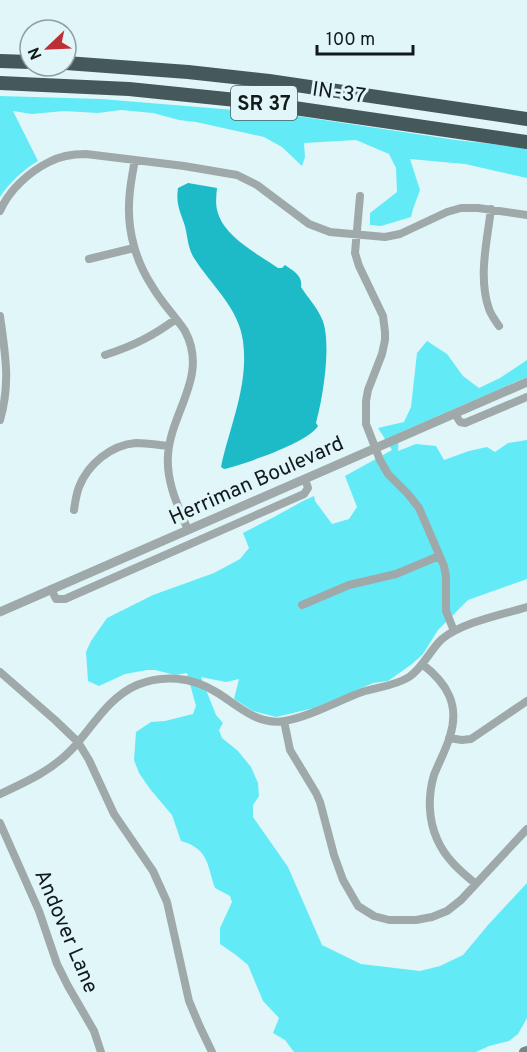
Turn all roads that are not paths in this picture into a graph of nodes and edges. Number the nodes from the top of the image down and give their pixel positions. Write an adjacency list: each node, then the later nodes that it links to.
1 (0, 61): 2 (highway)
2 (18, 62)
3 (78, 64): 5 (highway, IN-37 / SR 37)
4 (0, 82): 6 (highway, IN-37 / SR 37)
5 (527, 119)
6 (527, 142)
7 (135, 160): 10 (street); 12 (street); 13 (street)
8 (360, 196): 12 (street)
9 (491, 209): 11 (street); 12 (street); 17 (street)
10 (0, 211)
11 (527, 215)
12 (356, 235): 24 (street)
13 (134, 248): 14 (street); 16 (street)
14 (89, 260)
15 (0, 316): 22 (street)
16 (176, 318): 18 (street); 23 (street)
17 (499, 326)
18 (105, 355)
19 (527, 382): 21 (street, Herriman Boulevard)
20 (527, 397): 21 (street)
21 (455, 414): 24 (street, Herriman Boulevard)
22 (0, 420)
23 (169, 446): 26 (street); 27 (street)
24 (375, 448): 25 (street, Herriman Boulevard); 28 (street)
25 (305, 479): 27 (street, Herriman Boulevard); 29 (street)
26 (74, 510)
27 (188, 530): 29 (street, Herriman Boulevard)
28 (439, 556): 30 (street); 33 (street)
29 (51, 589): 32 (street, Herriman Boulevard)
30 (302, 606)
31 (527, 607): 33 (street)
32 (0, 612)
33 (454, 631): 34 (street)
34 (422, 664): 37 (street); 38 (street)
35 (0, 672): 39 (street)
36 (527, 701): 38 (street)
37 (284, 721): 39 (street); 43 (street)
38 (449, 738): 43 (street)
39 (78, 742): 40 (street); 45 (street)
40 (0, 794)
41 (0, 823): 44 (street, Andover Lane)
42 (527, 829): 43 (street)
43 (476, 884)
44 (101, 1052)
45 (212, 1052)

